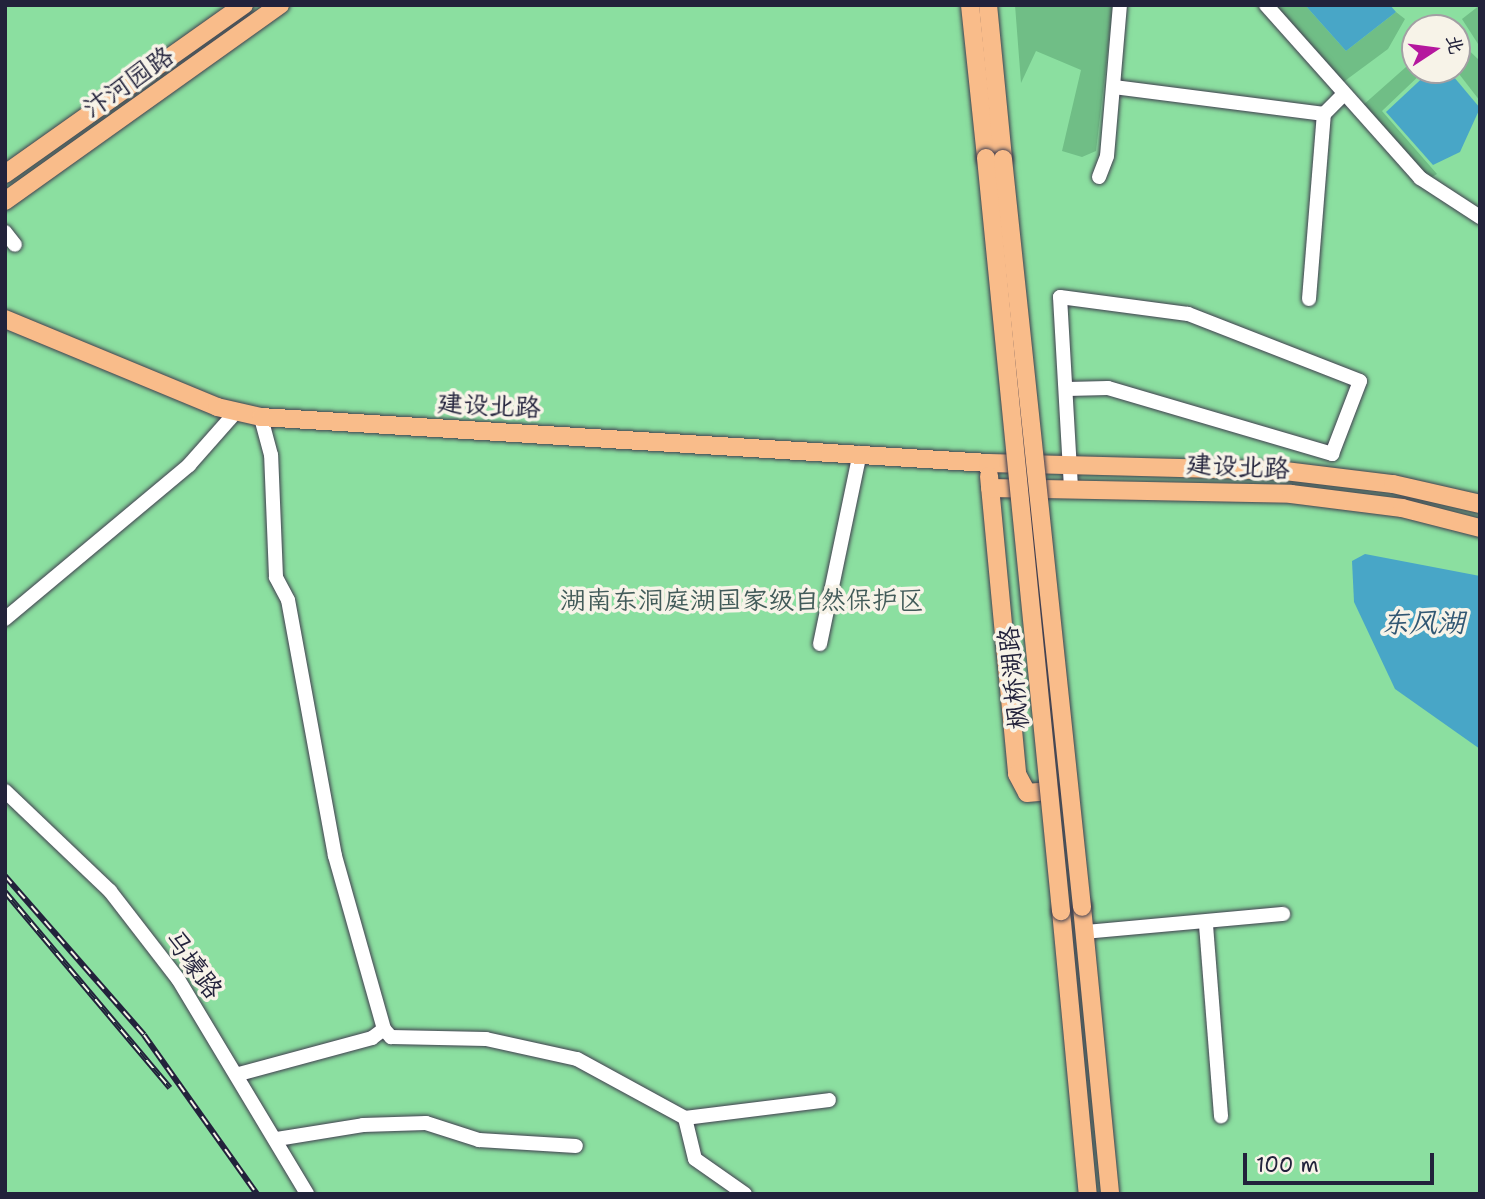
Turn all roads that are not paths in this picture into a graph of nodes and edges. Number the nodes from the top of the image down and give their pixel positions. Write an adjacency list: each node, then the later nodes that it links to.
1 (244, 5): 11 (main road, 汴河园路)
2 (280, 5): 13 (main road, 汴河园路)
3 (970, 5): 10 (main road)
4 (988, 5): 10 (main road)
5 (1120, 5): 7 (street)
6 (1266, 5): 8 (street)
7 (1114, 87): 9 (street); 12 (street)
8 (1342, 96): 9 (street); 14 (street)
9 (1324, 114): 17 (street)
10 (994, 158): 32 (main road, 枫桥湖路, bridge); 35 (main road, 枫桥湖路, bridge)
11 (5, 174)
12 (1099, 177)
13 (5, 201)
14 (1480, 217)
15 (5, 232): 16 (street)
16 (15, 245)
17 (1309, 299)
18 (5, 319): 20 (main road, 建设北路)
19 (1067, 389): 19 (street); 24 (street)
20 (235, 413): 21 (main road, 建设北路); 29 (street)
21 (261, 417): 22 (main road, 建设北路); 36 (street)
22 (860, 453): 23 (main road, 建设北路); 30 (street)
23 (988, 463): 24 (main road, 建设北路); 25 (main road)
24 (1070, 465): 26 (street); 27 (main road, 建设北路)
25 (990, 488): 26 (main road, 建设北路); 32 (main road)
26 (1071, 488): 28 (main road, 建设北路)
27 (1480, 505)
28 (1480, 528)
29 (5, 619)
30 (820, 644)
31 (5, 790): 37 (street, 马壕路)
32 (1050, 790): 45 (main road, 枫桥湖路, bridge)
33 (1283, 914): 34 (street)
34 (1206, 925): 35 (street); 39 (street)
35 (1085, 932): 46 (main road, 枫桥湖路)
36 (384, 1029): 37 (street); 40 (street)
37 (239, 1074): 41 (street, 马壕路)
38 (829, 1100): 40 (street)
39 (1221, 1116)
40 (685, 1118): 44 (street)
41 (277, 1139): 42 (street); 43 (street, 马壕路)
42 (576, 1146)
43 (307, 1194)
44 (746, 1194)
45 (1088, 1194)
46 (1110, 1194)

